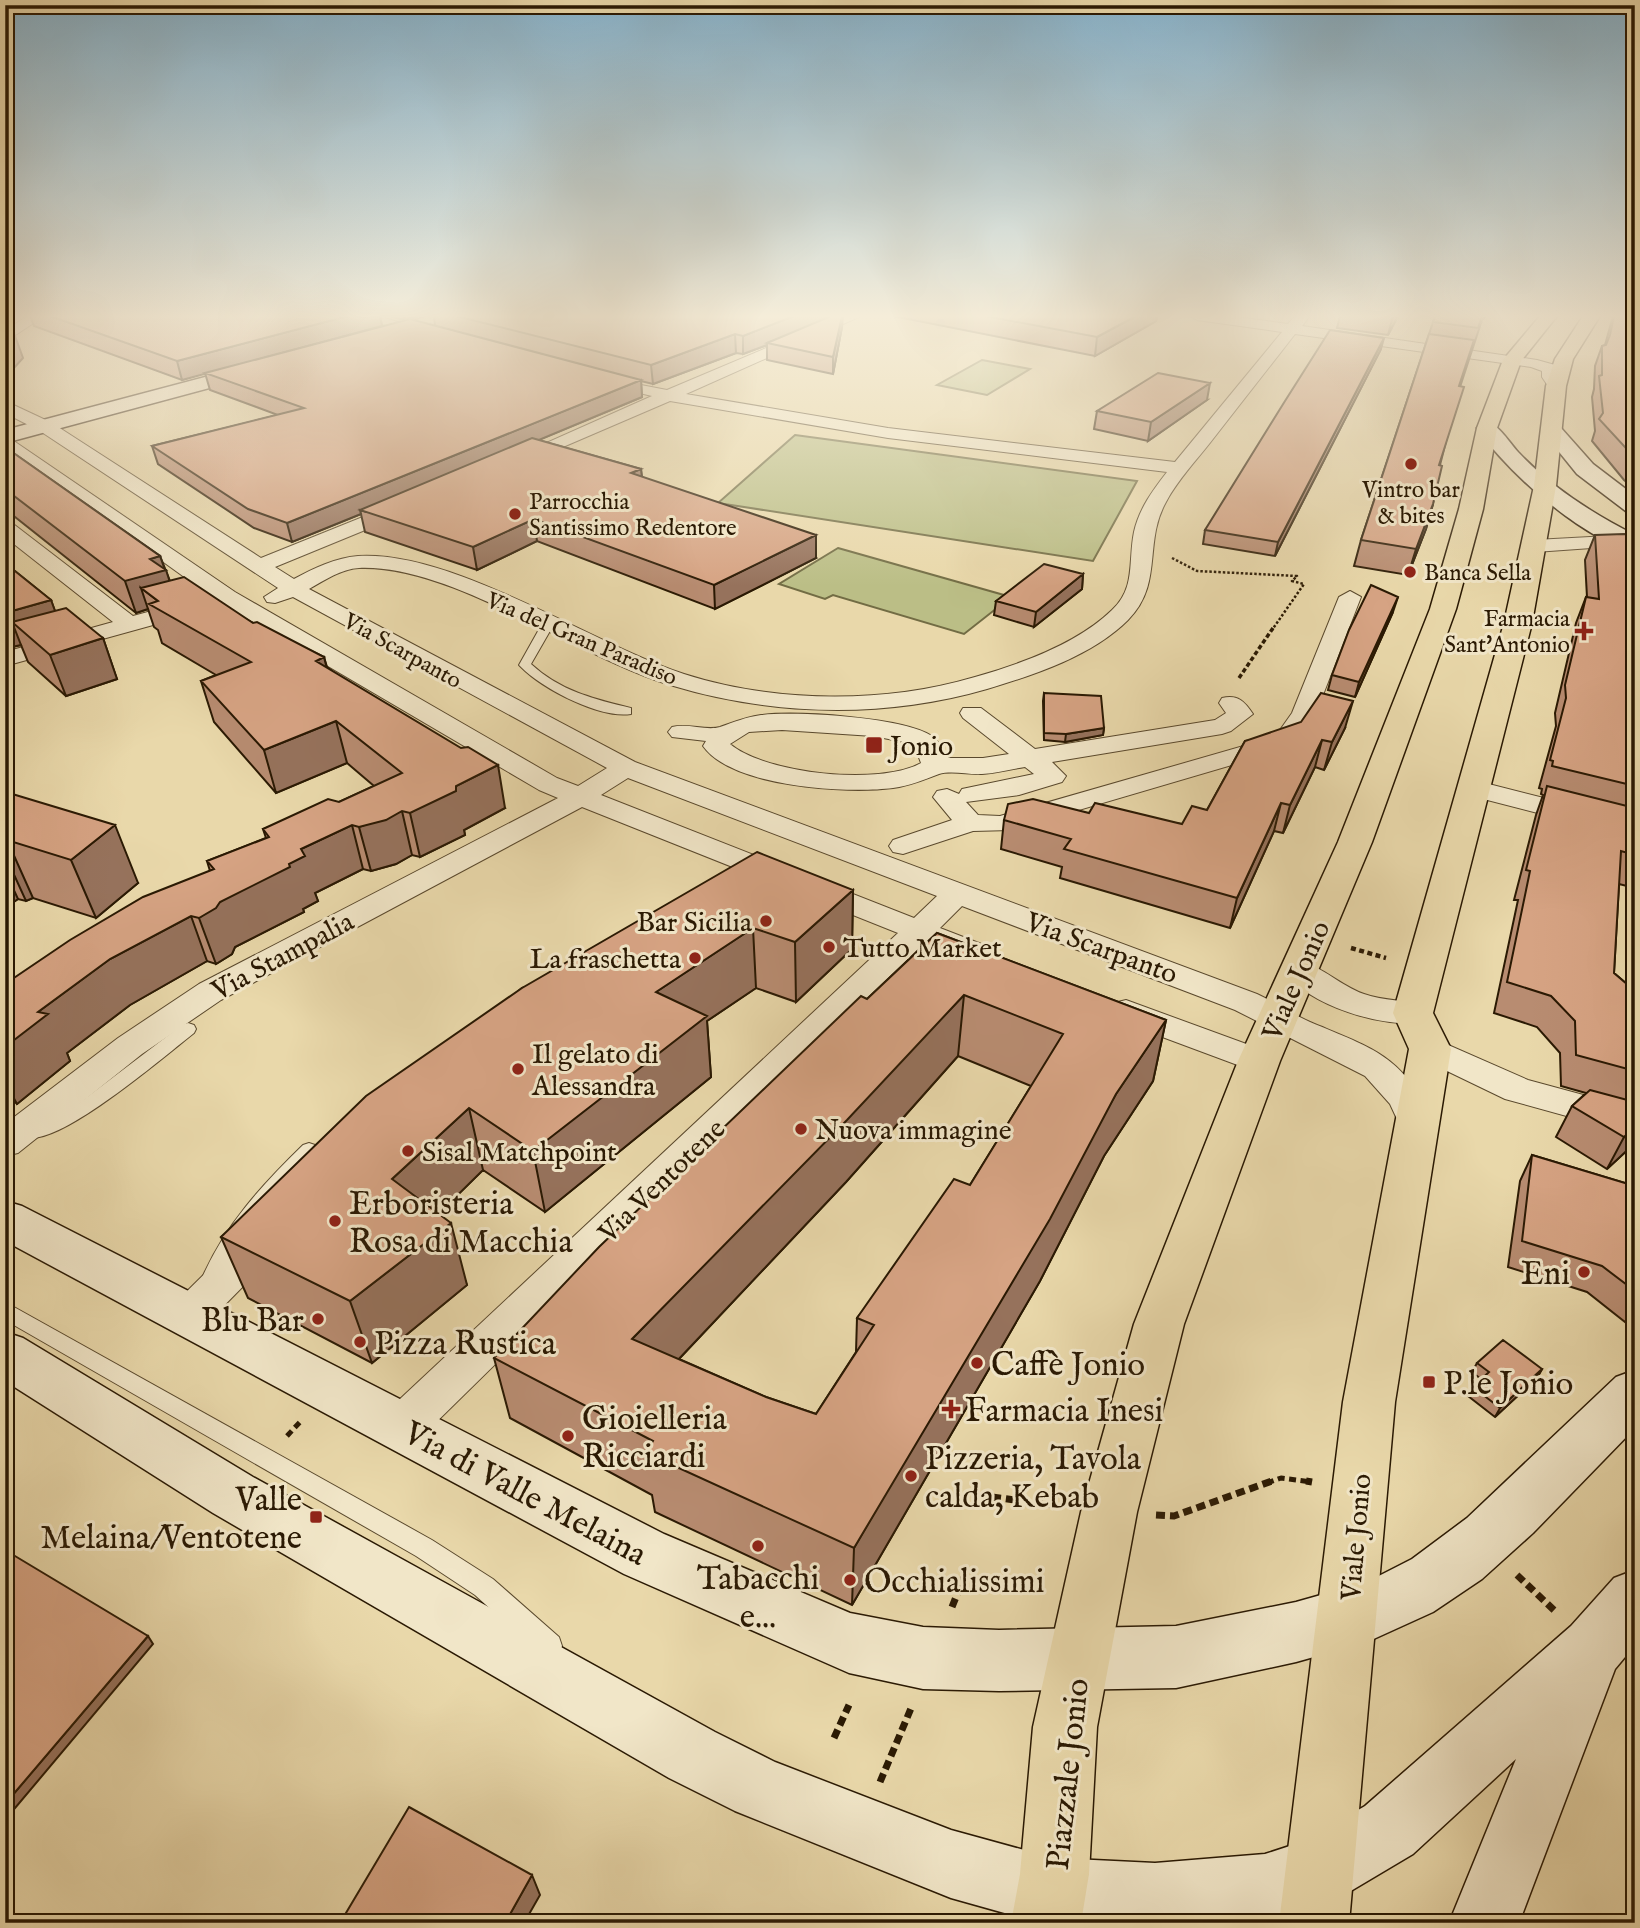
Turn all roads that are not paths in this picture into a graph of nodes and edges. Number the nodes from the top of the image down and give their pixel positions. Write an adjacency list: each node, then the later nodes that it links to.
1 (89, 406): 7 (main road)
2 (645, 406): 12 (street)
3 (731, 406): 11 (street)
4 (1230, 406): 11 (street, Via del Gran Paradiso)
5 (1495, 406): 8 (main road, Viale Jonio)
6 (1555, 406): 9 (main road, Viale Jonio)
7 (28, 422): 10 (main road); 19 (street, Via Scarpanto)
8 (1487, 428): 13 (main road); 45 (main road, Viale Jonio)
9 (1554, 432): 13 (main road, Viale Jonio); 15 (main road)
10 (9, 441): 22 (street, Via Scarpanto)
11 (1179, 468): 23 (street, Via del Gran Paradiso)
12 (494, 470)
13 (1545, 486): 17 (main road); 18 (main road, Viale Jonio)
14 (417, 502): 19 (street)
15 (1635, 507)
16 (5, 527): 24 (street)
17 (1631, 543): 18 (street)
18 (1535, 546): 34 (main road, Viale Jonio)
19 (258, 567): 20 (street, Via Scarpanto)
20 (295, 590): 22 (street, Via del Gran Paradiso); 23 (street, Via del Gran Paradiso); 33 (street, Via Scarpanto)
21 (1350, 597): 36 (street)
22 (236, 603): 24 (street, Via del Gran Paradiso); 35 (street, Via Scarpanto)
23 (548, 624): 27 (lane)
24 (130, 625): 25 (street, Via del Gran Paradiso)
25 (5, 659)
26 (1231, 703): 31 (street)
27 (627, 711)
28 (972, 713): 31 (street)
29 (681, 732): 30 (street)
30 (723, 735): 32 (street); 32 (street)
31 (1031, 758): 32 (street); 36 (street)
32 (934, 766)
33 (626, 768): 35 (street, Via Stampalia); 38 (street, Via Scarpanto)
34 (1474, 788): 37 (street); 48 (main road, Viale Jonio)
35 (579, 798): 40 (street, Via Scarpanto); 52 (street, Via Stampalia)
36 (970, 823): 39 (street)
37 (1635, 830)
38 (806, 836): 40 (street); 41 (street, Via Scarpanto)
39 (903, 846)
40 (764, 872): 42 (street); 43 (street, Via Scarpanto)
41 (957, 894): 43 (street, Via Ventotene); 49 (street, Via Scarpanto)
42 (734, 895)
43 (920, 932): 44 (street, Via Scarpanto); 60 (street, Via Ventotene)
44 (997, 962)
45 (1300, 971): 48 (street); 49 (main road, Viale Jonio)
46 (1100, 1001): 49 (street, Via Scarpanto)
47 (188, 1029): 52 (lane)
48 (1422, 1031): 50 (street); 51 (main road, Viale Jonio)
49 (1268, 1040): 51 (street); 64 (main road, Viale Jonio)
50 (1635, 1122)
51 (1416, 1123): 62 (main road, Viale Jonio)
52 (5, 1143)
53 (309, 1150): 56 (lane)
54 (297, 1208): 56 (street)
55 (5, 1219): 56 (main road, Via di Valle Melaina)
56 (195, 1308): 60 (main road, Via di Valle Melaina)
57 (5, 1310): 65 (lane)
58 (5, 1354): 65 (main road)
59 (1635, 1393): 62 (main road, Piazzale Jonio)
60 (401, 1427): 64 (main road, Via di Valle Melaina)
61 (1635, 1599): 63 (main road, Piazzale Jonio)
62 (1348, 1618): 64 (main road, Piazzale Jonio); 66 (main road)
63 (1592, 1648): 66 (main road, Piazzale Jonio); 68 (main road, Piazzale Jonio)
64 (1078, 1659): 67 (main road, Piazzale Jonio)
65 (638, 1725): 67 (main road)
66 (1317, 1897): 67 (main road, Piazzale Jonio)
67 (1049, 1907)
68 (1484, 1923)

